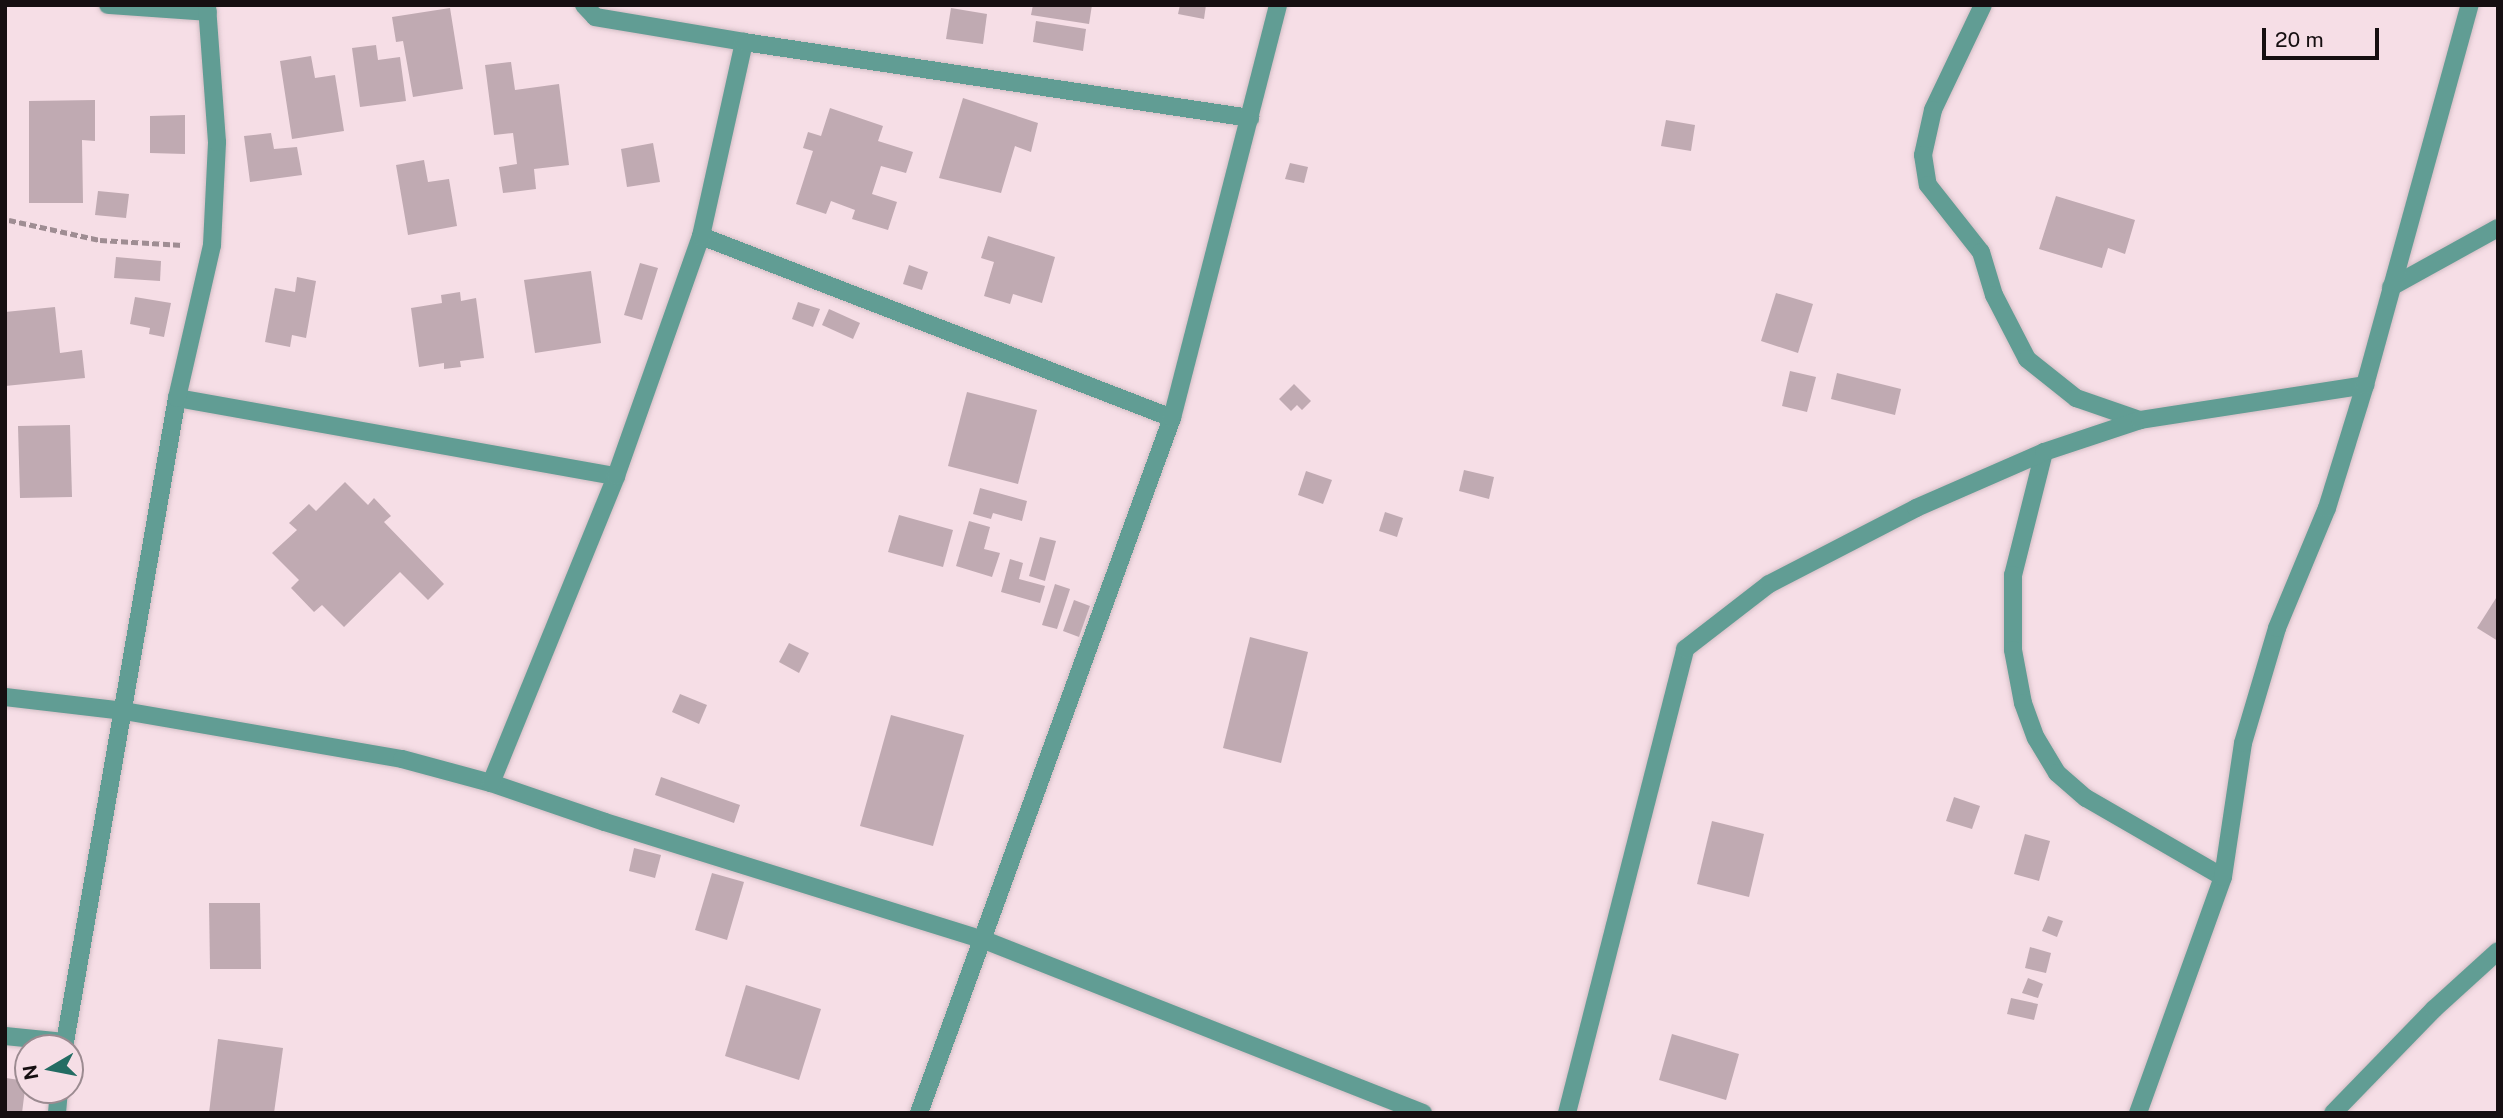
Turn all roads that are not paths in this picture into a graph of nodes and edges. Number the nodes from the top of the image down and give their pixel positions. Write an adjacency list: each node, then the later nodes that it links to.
1 (108, 5): 6 (street)
2 (584, 5): 7 (street)
3 (1278, 5): 8 (street)
4 (1983, 5): 15 (street)
5 (2469, 5): 11 (street)
6 (208, 8): 13 (street)
7 (744, 42): 8 (street); 10 (street)
8 (1250, 118): 14 (street)
9 (2498, 228): 11 (street)
10 (701, 236): 14 (street); 17 (street)
11 (2391, 287): 12 (street)
12 (2365, 385): 15 (street); 21 (street)
13 (177, 398): 17 (street); 19 (street)
14 (1172, 418): 22 (street)
15 (2140, 420): 16 (street)
16 (2043, 452): 21 (street); 27 (street)
17 (616, 476): 20 (street)
18 (5, 697): 19 (street)
19 (124, 711): 20 (street); 24 (street)
20 (491, 783): 22 (street)
21 (2223, 877): 28 (street)
22 (984, 940): 25 (street); 26 (street)
23 (2498, 951): 29 (street)
24 (66, 1034)
25 (919, 1113)
26 (1423, 1113)
27 (1567, 1113)
28 (2138, 1113)
29 (2333, 1113)

